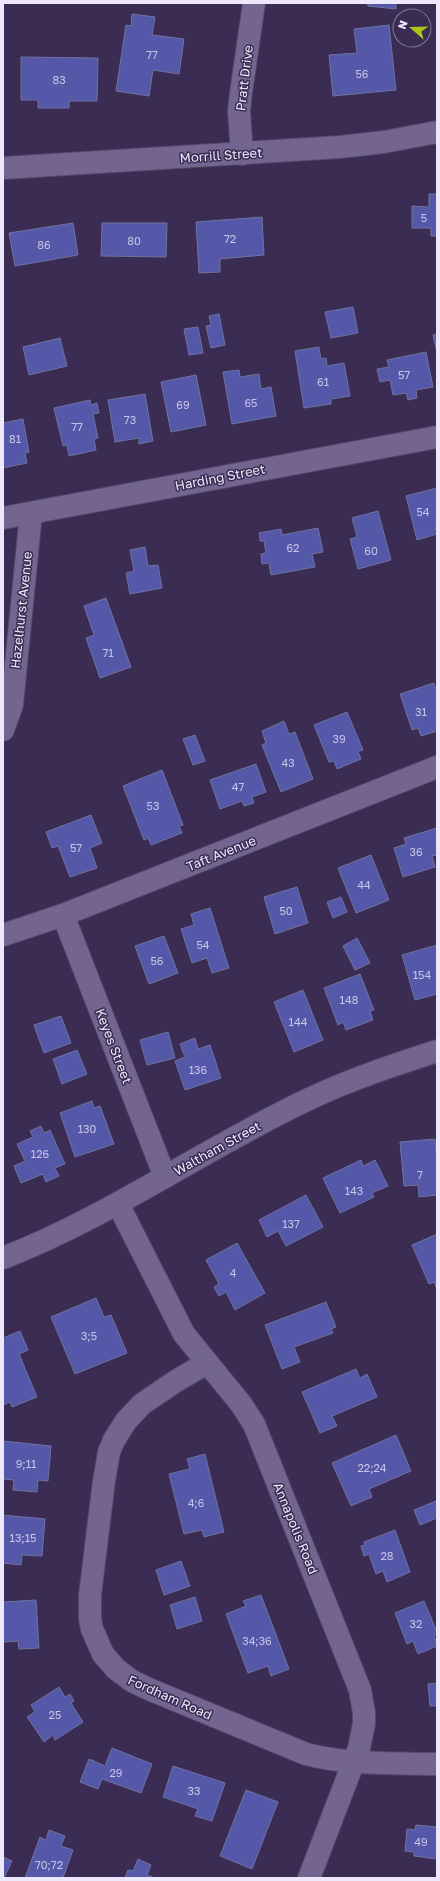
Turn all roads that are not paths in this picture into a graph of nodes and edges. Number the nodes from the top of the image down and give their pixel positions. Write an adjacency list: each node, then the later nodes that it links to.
1 (254, 3): 3 (street, Pratt Drive)
2 (437, 132): 3 (street, Morrill Street)
3 (242, 154): 4 (street, Morrill Street)
4 (3, 168)
5 (437, 437): 6 (street, Harding Street)
6 (31, 513): 7 (street, Harding Street); 8 (street, Hazelhurst Avenue)
7 (3, 518)
8 (3, 730)
9 (437, 767): 10 (street, Taft Avenue)
10 (63, 915): 11 (street, Taft Avenue); 13 (street, Keyes Street)
11 (3, 935)
12 (437, 1051): 13 (street, Waltham Street)
13 (165, 1177): 14 (street, Waltham Street)
14 (118, 1204): 15 (street, Waltham Street); 16 (street, Annapolis Road)
15 (3, 1258)
16 (207, 1364): 17 (street, Annapolis Road); 17 (street, Fordham Road)
17 (354, 1761): 18 (street, Fordham Road); 19 (street, Annapolis Road)
18 (437, 1764)
19 (309, 1878)

